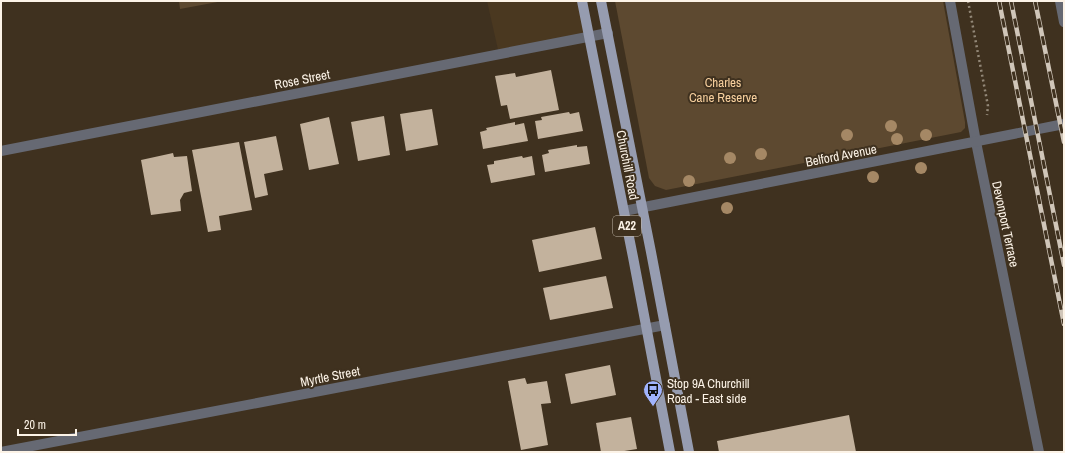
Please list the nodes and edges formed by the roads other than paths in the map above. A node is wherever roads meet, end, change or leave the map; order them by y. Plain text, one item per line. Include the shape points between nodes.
1 (582, 1) edge
2 (601, 1) edge
3 (950, 1) edge
4 (1060, 1) edge
5 (1064, 22) edge
6 (608, 33) junction
7 (590, 37) junction
8 (1064, 124) edge
9 (980, 141) junction
10 (1, 151) edge
11 (642, 207) junction
12 (624, 211) junction
13 (665, 325) junction
14 (647, 329) junction
15 (1, 452) edge
16 (670, 452) edge
17 (689, 452) edge
18 (1039, 452) edge

1 - 7 main road, Churchill Road / A22
2 - 6 main road, Churchill Road / A22
3 - 9 street, Devonport Terrace
4 - 5 street
6 - 7 street, Rose Street
6 - 11 main road, Churchill Road / A22
7 - 10 street, Rose Street
7 - 12 main road, Churchill Road / A22
8 - 9 street, Belford Avenue
9 - 11 street, Belford Avenue
9 - 18 street, Devonport Terrace
11 - 12 street, Belford Avenue
11 - 13 main road, Churchill Road / A22
12 - 14 main road, Churchill Road / A22
13 - 14 street, Myrtle Street
13 - 17 main road, Churchill Road / A22
14 - 15 street, Myrtle Street
14 - 16 main road, Churchill Road / A22

